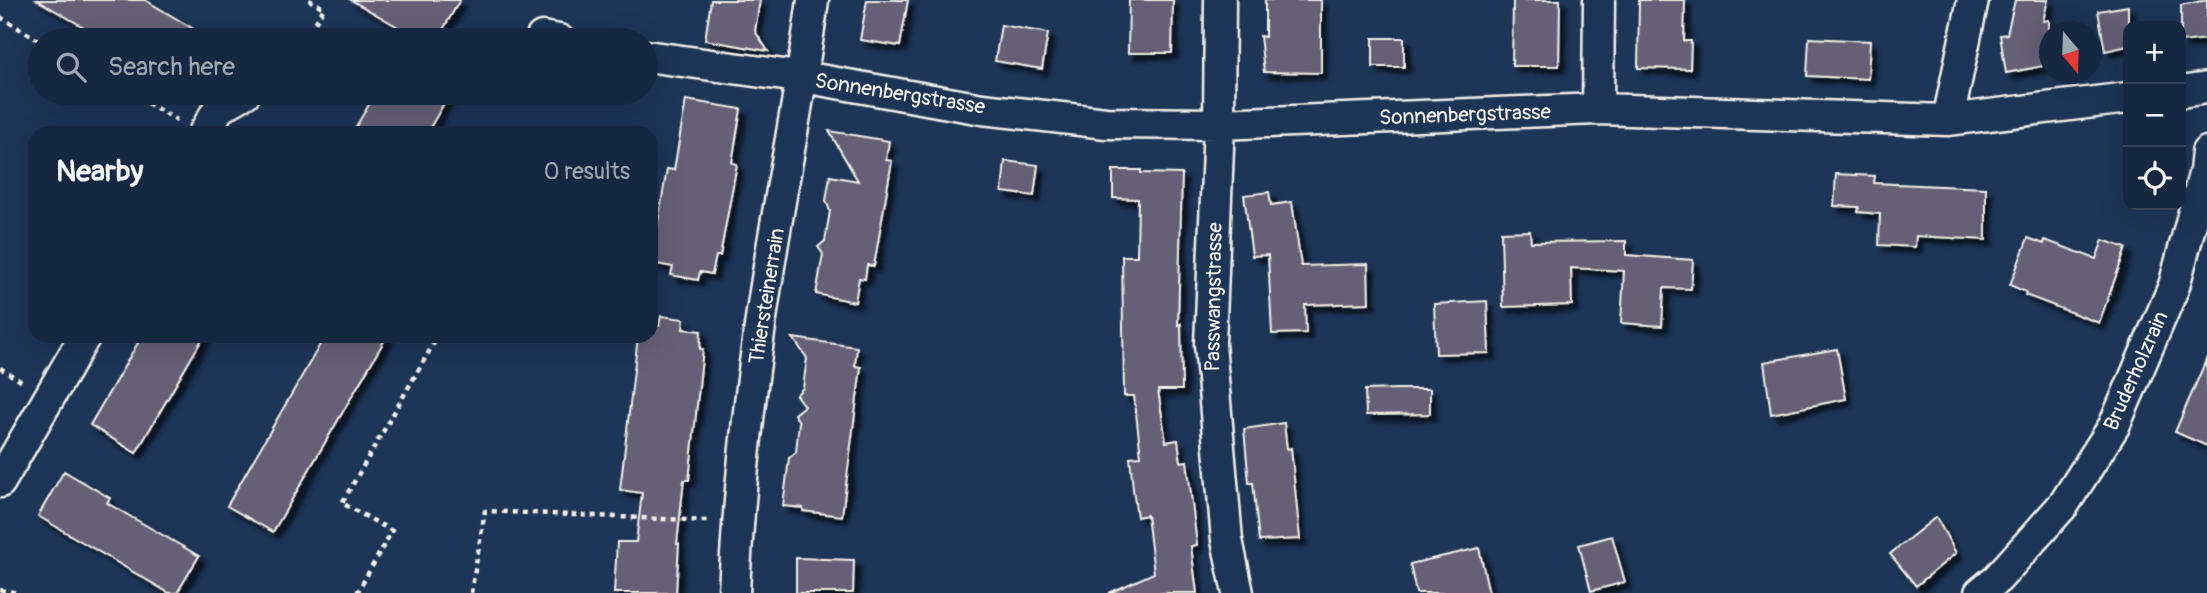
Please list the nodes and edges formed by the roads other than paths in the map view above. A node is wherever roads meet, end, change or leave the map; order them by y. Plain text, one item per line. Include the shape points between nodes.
1 (813, 0) edge
2 (1220, 0) edge
3 (1599, 0) edge
4 (1973, 0) edge
5 (658, 58) edge
6 (803, 78) junction
7 (2207, 88) edge
8 (2186, 91) edge
9 (2123, 99) edge
10 (224, 105) edge
11 (1598, 109) junction
12 (1948, 120) junction
13 (1219, 124) junction
14 (200, 126) edge
15 (2207, 152) edge
16 (81, 343) edge
17 (0, 482) edge
18 (734, 593) edge
19 (1238, 593) edge
20 (1980, 593) edge

1 - 6 street, Thiersteinerrain
2 - 13 street, Passwangstrasse
3 - 11 street
4 - 12 street
5 - 6 street, Sonnenbergstrasse
6 - 13 street, Sonnenbergstrasse via 982,109 1106,123
6 - 18 street, Thiersteinerrain via 761,318 737,522
7 - 8 street
9 - 12 street, Sonnenbergstrasse
10 - 14 street
11 - 12 street, Sonnenbergstrasse
11 - 13 street, Sonnenbergstrasse
13 - 19 street, Passwangstrasse via 1210,344 1227,540
15 - 20 street, Bruderholzrain via 2174,286 2114,426 2064,504
16 - 17 street

